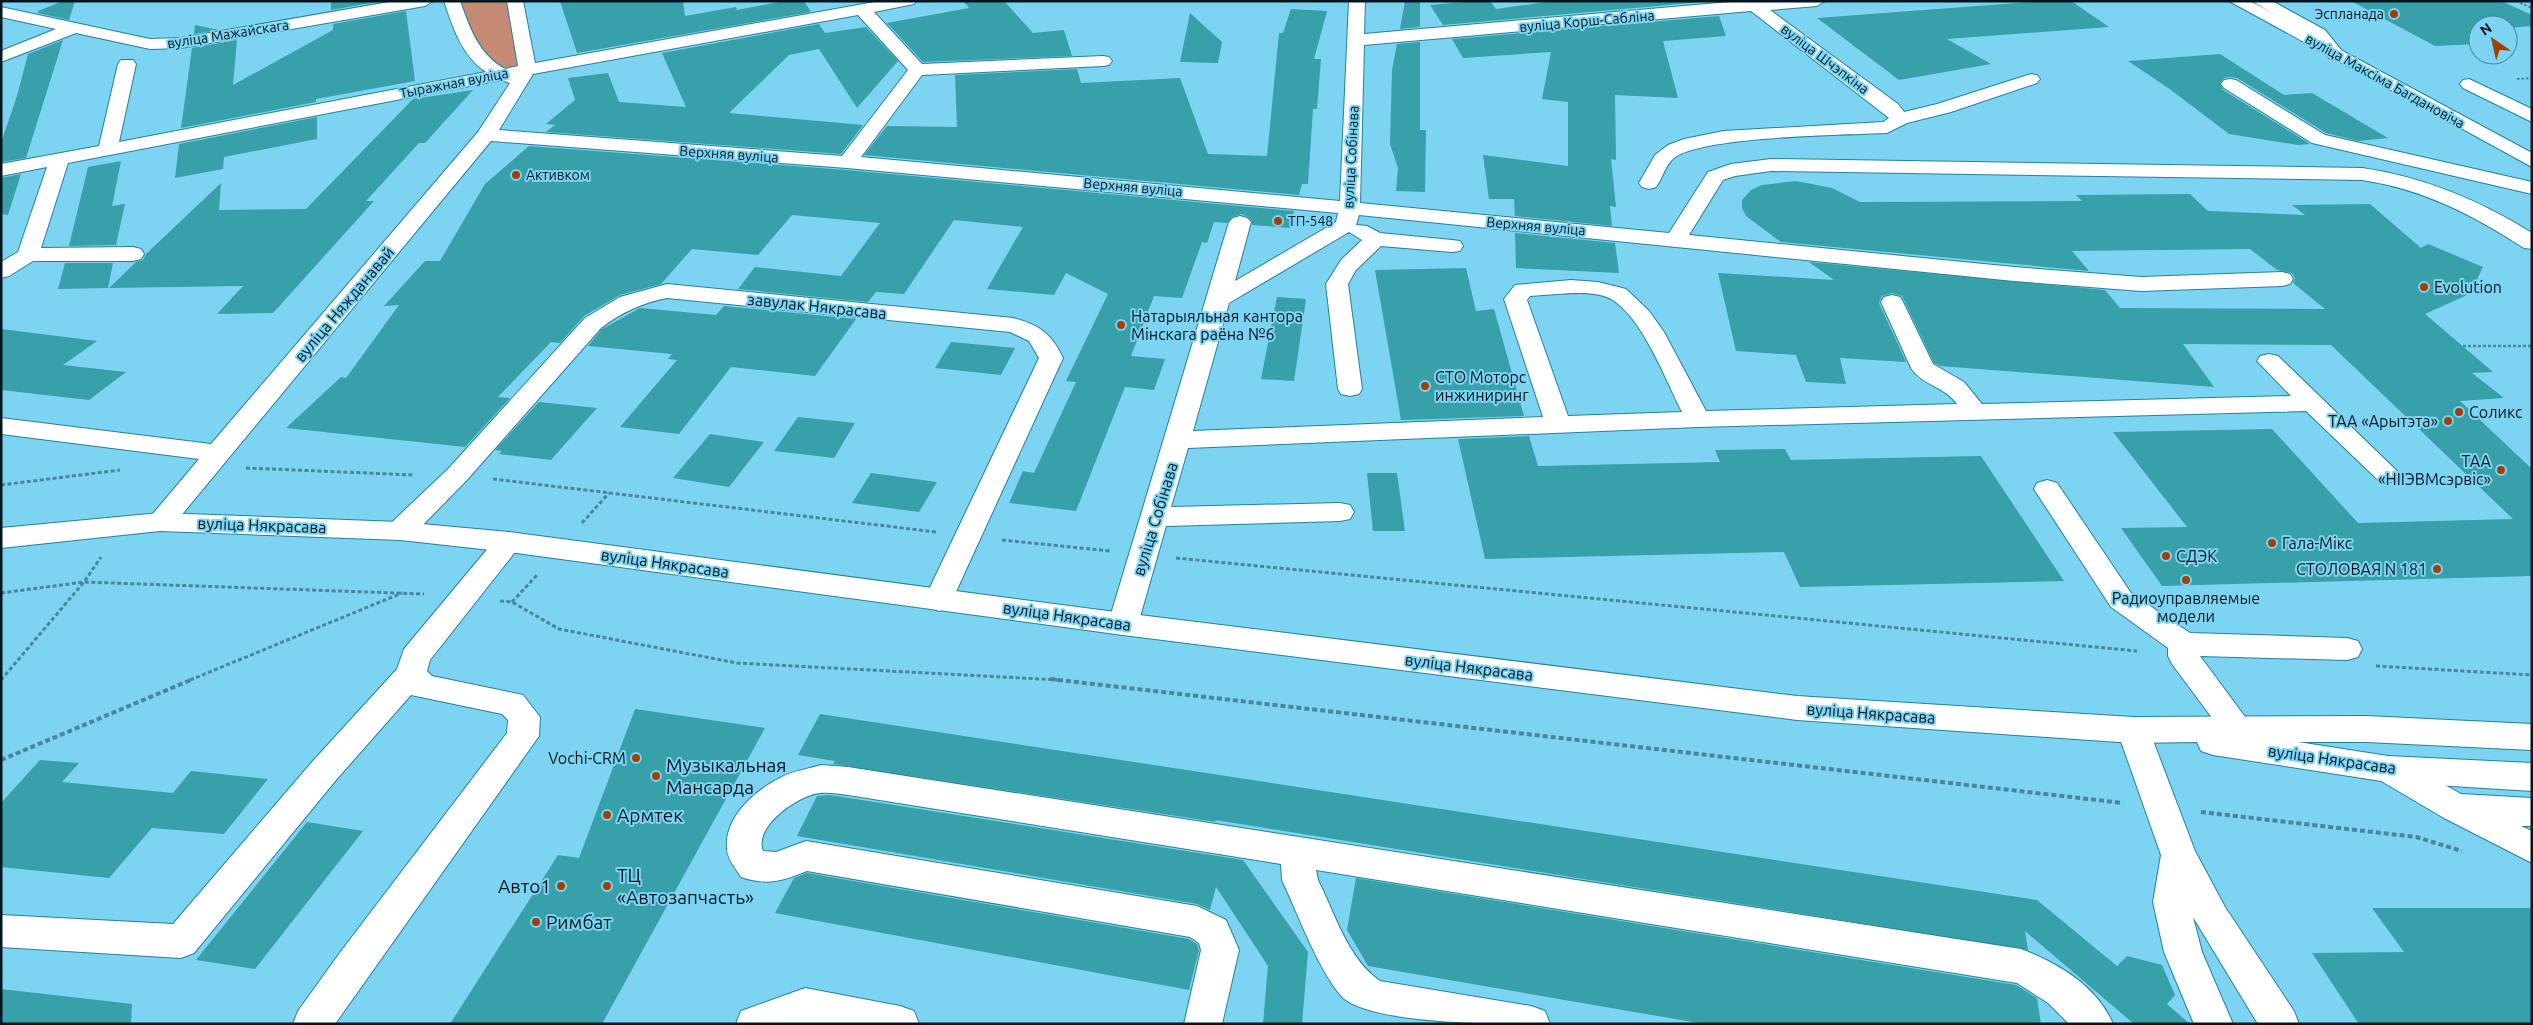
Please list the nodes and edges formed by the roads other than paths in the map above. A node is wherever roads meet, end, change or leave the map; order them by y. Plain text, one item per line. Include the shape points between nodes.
1 (38, 1) edge
2 (425, 1) edge
3 (452, 1) edge
4 (515, 1) edge
5 (908, 1) edge
6 (1357, 1) edge
7 (1817, 1) edge
8 (2237, 1) edge
9 (2260, 1) edge
10 (1752, 4) edge
11 (863, 10) junction
12 (3, 13) edge
13 (76, 27) junction
14 (1357, 40) junction
15 (2337, 56) junction
16 (1, 57) edge
17 (1103, 61) dead end
18 (127, 64) dead end
19 (917, 70) junction
20 (517, 75) junction
21 (2031, 79) dead end
22 (2230, 84) dead end
23 (2469, 84) dead end
24 (2532, 116) edge
25 (1900, 119) junction
26 (486, 135) junction
27 (108, 149) junction
28 (60, 158) junction
29 (2532, 161) edge
30 (847, 162) junction
31 (1, 170) edge
32 (1649, 183) dead end
33 (2532, 188) edge
34 (1348, 217) junction
35 (1240, 222) dead end
36 (1376, 239) junction
37 (1676, 239) junction
38 (2532, 243) edge
39 (1452, 246) dead end
40 (133, 254) dead end
41 (28, 255) junction
42 (1, 271) edge
43 (2282, 279) dead end
44 (1220, 300) junction
45 (1892, 302) dead end
46 (2269, 362) dead end
47 (1350, 389) dead end
48 (2313, 403) junction
49 (1975, 413) junction
50 (1698, 419) junction
51 (1558, 425) junction
52 (1, 426) edge
53 (1178, 440) junction
54 (212, 460) junction
55 (2387, 474) dead end
56 (2047, 489) dead end
57 (1340, 512) dead end
58 (1155, 517) junction
59 (160, 522) junction
60 (400, 530) junction
61 (1, 538) edge
62 (509, 542) junction
63 (939, 600) junction
64 (1124, 624) junction
65 (2184, 650) junction
66 (2358, 658) road end
67 (411, 674) junction
68 (2238, 728) junction
69 (2133, 730) junction
70 (2532, 737) edge
71 (2388, 769) junction
72 (2532, 777) edge
73 (2456, 808) junction
74 (2532, 812) edge
75 (2532, 848) edge
76 (1300, 853) junction
77 (2179, 855) junction
78 (1, 931) edge
79 (312, 1024) edge
80 (755, 1024) edge
81 (900, 1024) edge
82 (1202, 1024) edge
83 (1531, 1024) edge
84 (2094, 1024) edge
85 (2214, 1024) edge
86 (2280, 1024) edge

1 - 12 street
2 - 13 street, вуліца Мажайскага via 163,45
3 - 20 street via 475,55 482,63
4 - 20 street
5 - 11 street, Тыражная вуліца
6 - 14 street, вуліца Собінава
7 - 10 street, вуліца Корш-Сабліна
8 - 15 street, вуліца Максіма Багдановіча
9 - 15 street via 2318,34
10 - 14 street, вуліца Корш-Сабліна
10 - 25 street, вуліца Шчэпкіна via 1891,108
11 - 19 street
11 - 20 street, Тыражная вуліца
12 - 13 street, вуліца Мажайскага
13 - 16 street
14 - 34 street, вуліца Собінава
15 - 29 street, вуліца Максіма Багдановіча
17 - 19 street
18 - 27 street
19 - 30 street
20 - 26 street, вуліца Няжданавай
20 - 27 street, Тыражная вуліца
21 - 25 street
22 - 33 street via 2319,139
23 - 24 street
25 - 32 street via 1887,127 1869,130 1700,141 1663,157
26 - 30 street, Верхняя вуліца
26 - 54 street, вуліца Няжданавай
27 - 28 street, Тыражная вуліца
28 - 31 street, Тыражная вуліца
28 - 41 street
30 - 34 street, Верхняя вуліца
34 - 36 street
34 - 37 street, Верхняя вуліца
34 - 44 street, вуліца Собінава
35 - 44 street, вуліца Собінава
36 - 39 street
36 - 47 street via 1346,267 1337,284
37 - 38 street via 1715,176 1731,170 1771,165 2362,174 2412,183 2443,193
37 - 43 street, Верхняя вуліца via 2141,284
40 - 41 street
41 - 42 street
44 - 53 street, вуліца Собінава
45 - 49 street via 1923,368 1954,386
46 - 48 street
48 - 49 street
48 - 55 street
49 - 50 street
50 - 51 street
50 - 51 street via 1641,315 1624,299 1599,289 1523,290 1515,299
51 - 53 street
52 - 54 street
53 - 58 street, вуліца Собінава
54 - 59 street, вуліца Няжданавай
56 - 65 street via 2121,600
57 - 58 street
58 - 64 street, вуліца Собінава
59 - 60 street, вуліца Някрасава
59 - 61 street, вуліца Някрасава
60 - 62 street, вуліца Някрасава
60 - 63 street, завулак Някрасава via 456,475 593,323 611,308 635,297 667,291 1013,325 1035,332 1046,345 1051,358
62 - 63 street, вуліца Някрасава
62 - 67 street via 415,657
63 - 64 street, вуліца Някрасава
64 - 69 street, вуліца Някрасава via 1797,708
65 - 66 street
65 - 68 street
67 - 78 street via 324,771 181,942
67 - 79 street via 422,686 512,704 524,717 523,736
68 - 69 street, вуліца Някрасава
68 - 70 street, вуліца Някрасава via 2366,729
69 - 71 street, вуліца Някрасава
69 - 77 street
71 - 72 street, вуліца Някрасава
71 - 73 street
73 - 74 street
73 - 75 street
76 - 82 street via 821,778 792,787 765,806 747,827 744,850 753,866 777,867 806,856 1197,922 1214,932 1220,950
76 - 83 street via 1298,865 1307,898 1342,968 1357,987 1372,998
76 - 84 street via 2021,966 2044,976 2070,996
77 - 85 street via 2171,902 2183,952
77 - 86 street via 2212,918
80 - 81 street via 805,1006

